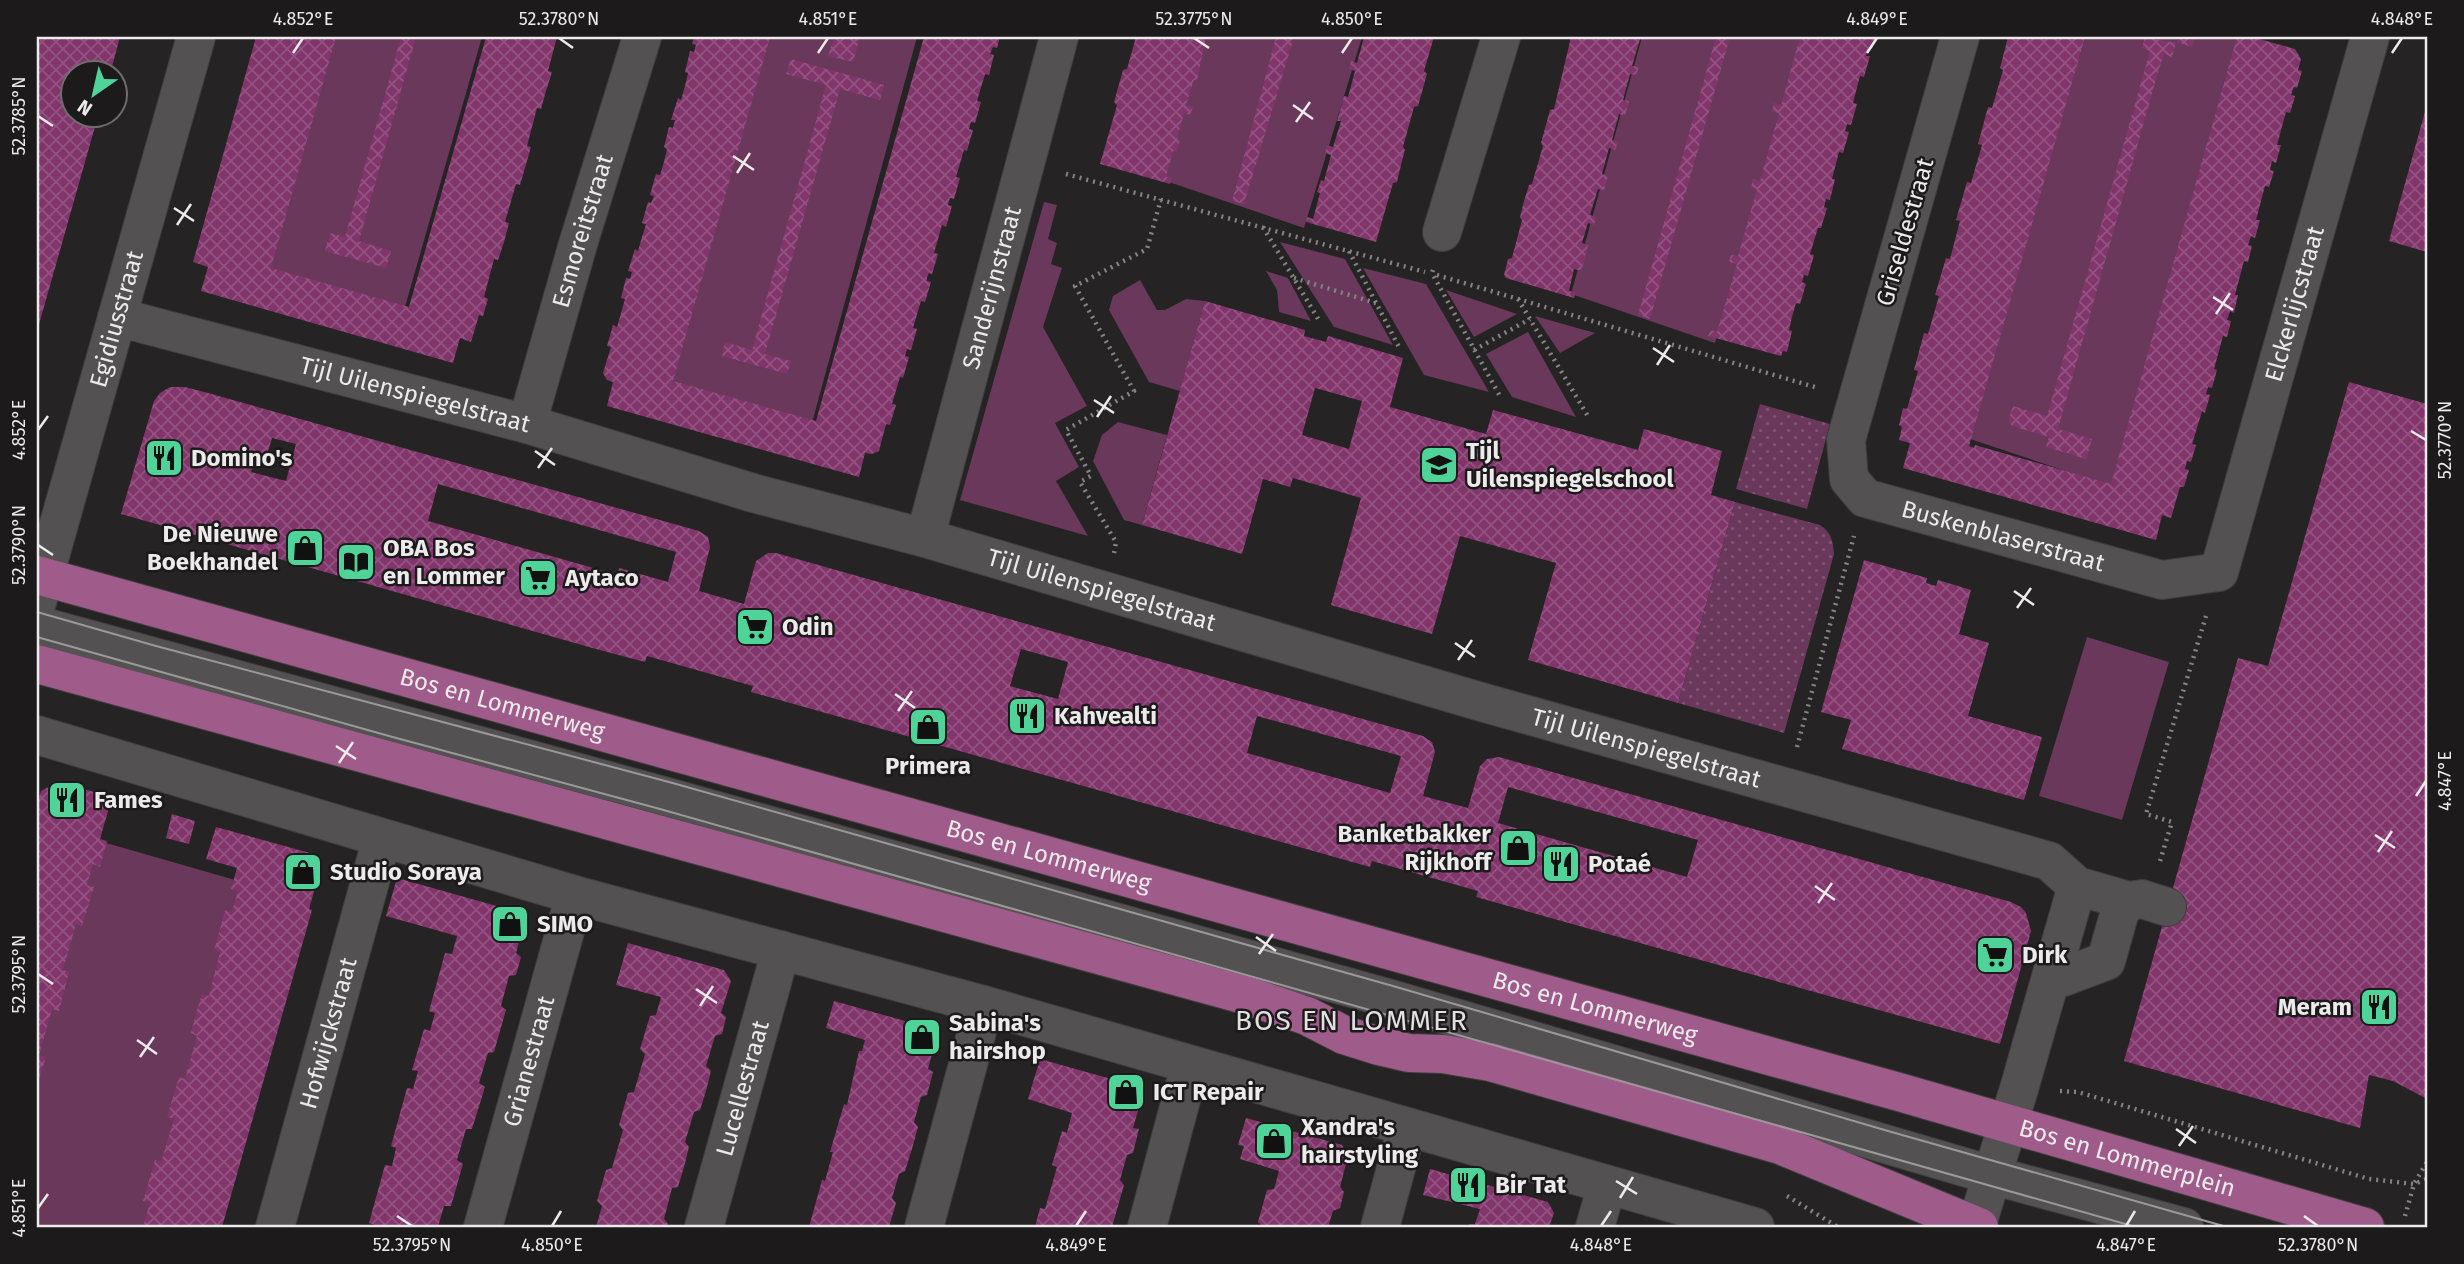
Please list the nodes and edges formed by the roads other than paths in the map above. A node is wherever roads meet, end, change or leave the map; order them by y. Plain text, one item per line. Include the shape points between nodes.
1 (196, 37) edge
2 (642, 37) edge
3 (1059, 37) edge
4 (1501, 37) edge
5 (1960, 37) edge
6 (2370, 37) edge
7 (1442, 232) dead end
8 (117, 317) junction
9 (527, 424) junction
10 (1865, 498) joint
11 (51, 507) edge
12 (925, 538) junction
13 (2219, 572) joint
14 (39, 584) edge
15 (37, 625) edge
16 (37, 664) edge
17 (37, 736) edge
18 (382, 838) junction
19 (2077, 886) junction
20 (575, 895) junction
21 (2129, 901) junction
22 (2168, 907) dead end
23 (781, 950) junction
24 (2050, 982) junction
25 (984, 1005) junction
26 (1190, 1066) junction
27 (2013, 1106) junction
28 (1408, 1128) junction
29 (1992, 1175) junction
30 (1607, 1185) junction
31 (275, 1227) edge
32 (483, 1227) edge
33 (704, 1227) edge
34 (923, 1227) edge
35 (1147, 1227) edge
36 (1380, 1227) edge
37 (1595, 1227) edge
38 (1755, 1227) edge
39 (1977, 1227) edge
40 (2184, 1227) edge
41 (2365, 1227) edge

1 - 8 street, Egidiusstraat
2 - 9 street, Esmoreitstraat
3 - 12 street, Sanderijnstraat
4 - 7 street
5 - 10 street, Griseldestraat via 1846,440 1849,479
6 - 13 street, Elckerlijcstraat
8 - 9 street, Tijl Uilenspiegelstraat
8 - 11 street, Egidiusstraat
9 - 12 street, Tijl Uilenspiegelstraat via 753,493
10 - 13 street, Buskenblaserstraat via 2162,580
11 - 14 street, Egidiusstraat
12 - 19 street, Tijl Uilenspiegelstraat via 1492,705 2049,861
14 - 27 main road, Bos en Lommerweg
15 - 29 street, Bos en Lommerweg via 1377,995
16 - 39 main road via 1248,996 1379,1046 1490,1062 1780,1145
17 - 18 street
18 - 20 street
18 - 31 street, Hofwijckstraat
19 - 21 street
19 - 24 street, Bos en Lommerplein
20 - 23 street
20 - 32 street, Grianestraat
21 - 22 street via 2142,899
21 - 24 street via 2120,911 2106,961
23 - 25 street
23 - 33 street, Lucellestraat
24 - 27 street, Bos en Lommerplein
25 - 26 street
25 - 34 street
26 - 28 street
26 - 35 street
27 - 29 street
27 - 41 main road, Bos en Lommerplein
28 - 30 street
28 - 36 street
29 - 39 street
29 - 40 street, Bos en Lommerplein
30 - 37 street
30 - 38 street

